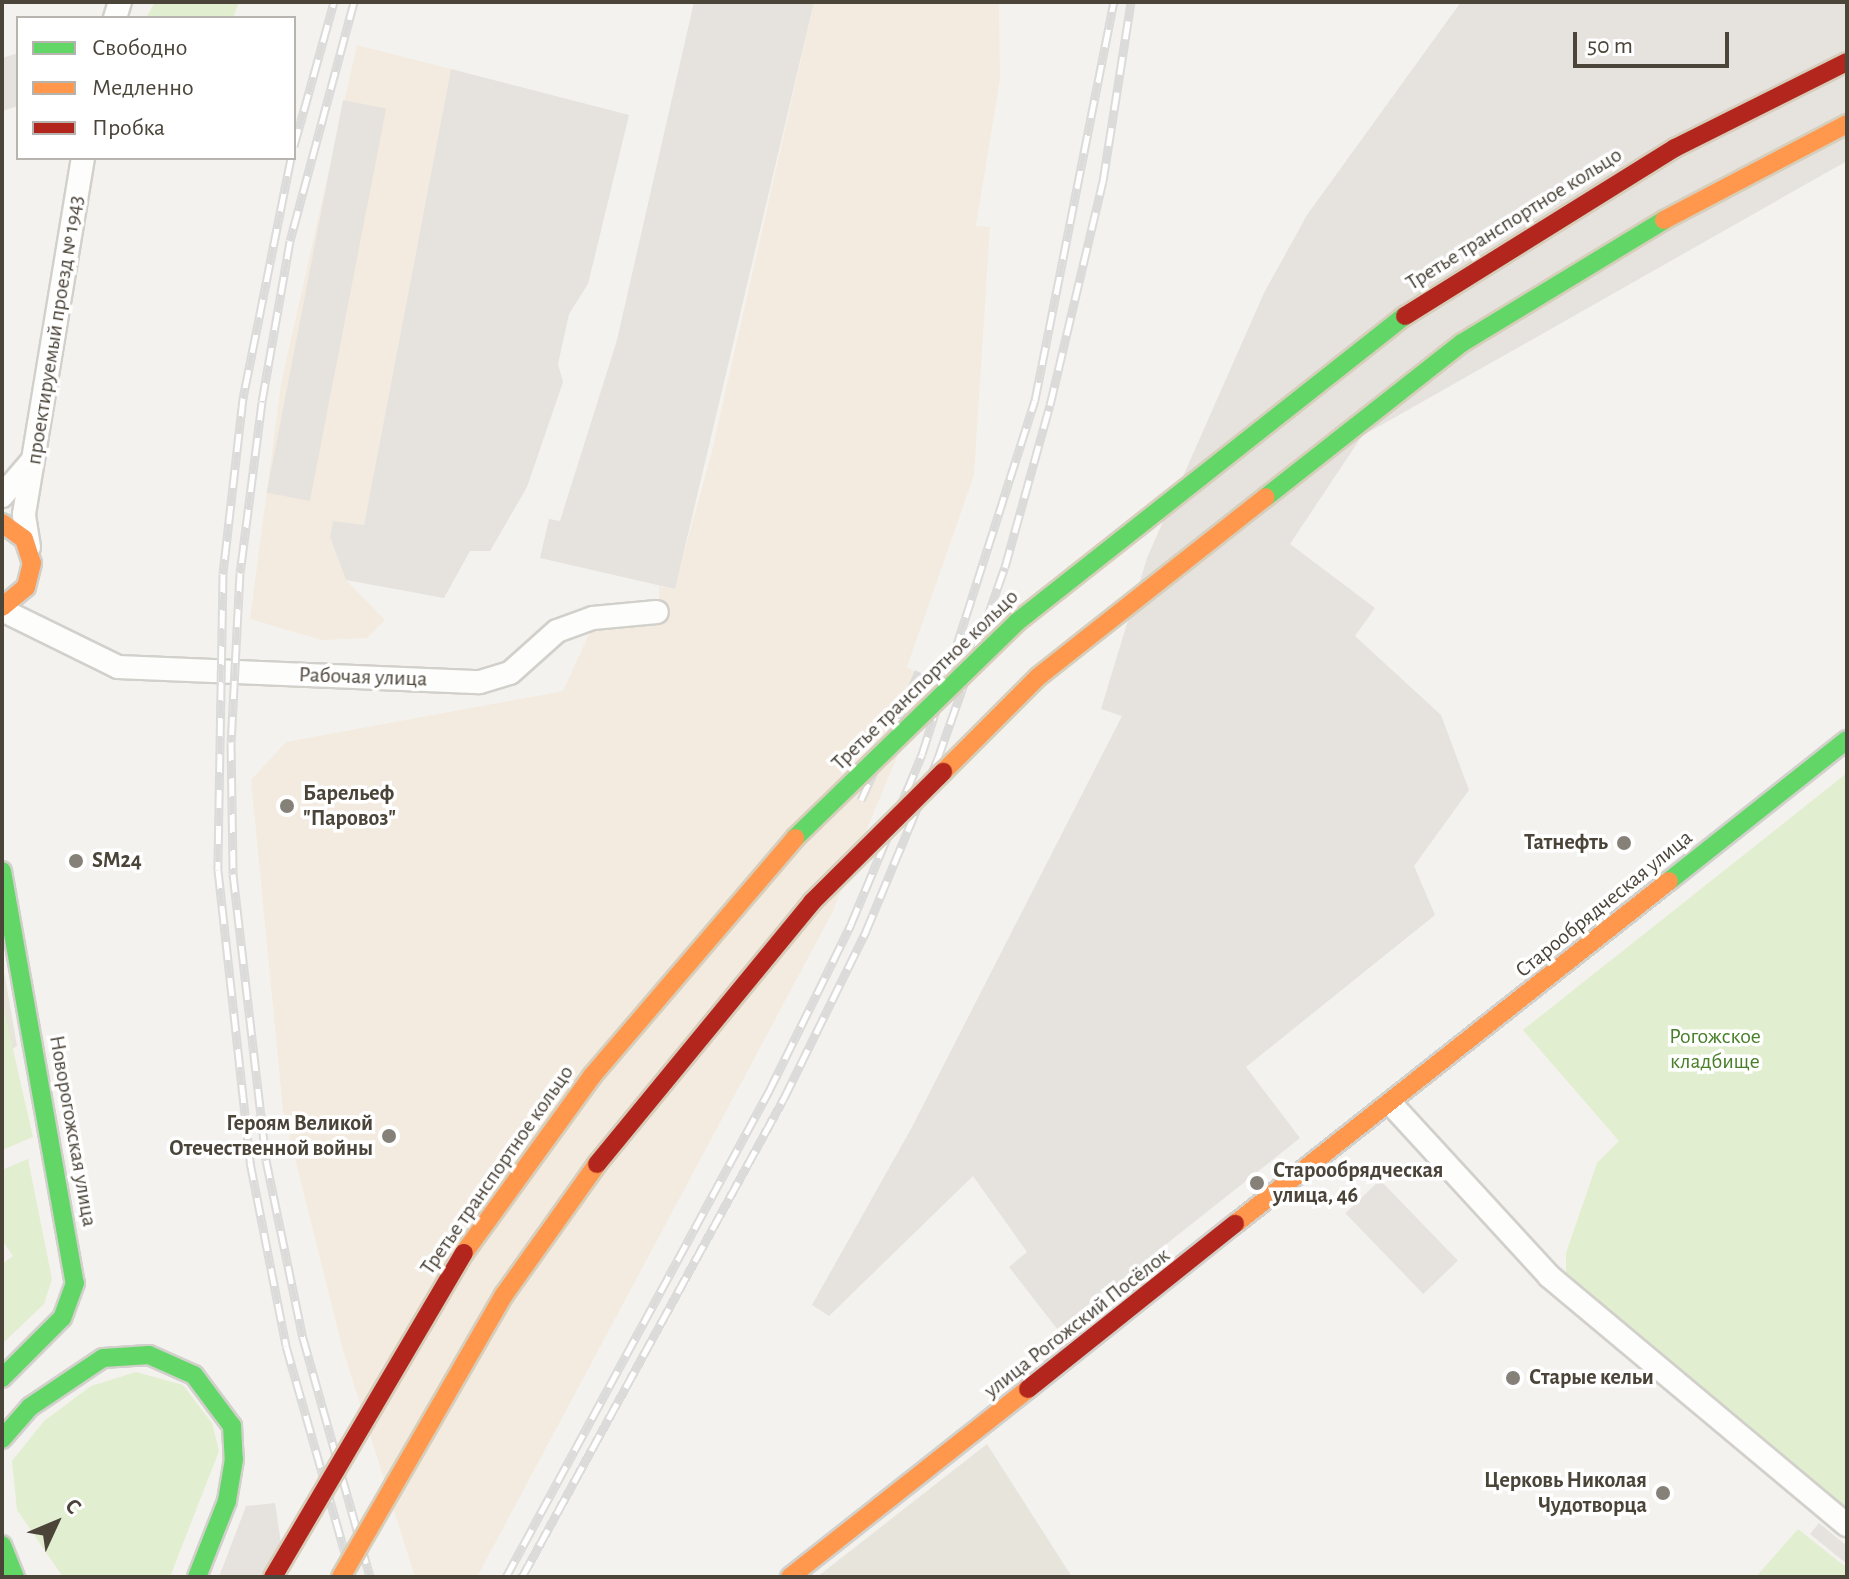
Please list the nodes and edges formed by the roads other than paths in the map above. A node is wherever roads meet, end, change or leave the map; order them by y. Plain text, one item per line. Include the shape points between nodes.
1 (1847, 62) edge
2 (1847, 124) edge
3 (83, 160) edge
4 (35, 454) junction
5 (2, 496) edge
6 (26, 502) junction
7 (2, 521) edge
8 (29, 551) junction
9 (31, 576) junction
10 (2, 608) edge
11 (657, 612) dead end
12 (57, 634) junction
13 (1847, 740) edge
14 (2, 871) edge
15 (1392, 1105) junction
16 (3, 1377) edge
17 (2, 1439) edge
18 (410, 1448) junction
19 (1847, 1525) edge
20 (2, 1545) edge
21 (15, 1577) edge
22 (197, 1577) edge
23 (273, 1577) edge
24 (341, 1577) edge
25 (356, 1577) edge
26 (790, 1577) edge

1 - 23 main road, Третье транспортное кольцо, bridge via 1675,148 1437,291 1017,622 778,855 592,1076 459,1260
2 - 18 main road, bridge via 1700,198 1462,343 1038,677 812,902 629,1119 504,1295
3 - 4 street, проектируемый проезд № 1943
4 - 5 street
4 - 6 street, проектируемый проезд № 1943
6 - 7 street
6 - 8 street, проектируемый проезд № 1943
7 - 8 main road
8 - 9 main road
9 - 10 main road
9 - 12 street via 33,595
10 - 12 street, Рабочая улица
11 - 12 street, Рабочая улица via 593,618 557,631 510,673 480,682 118,667
13 - 15 main road, Старообрядческая улица
14 - 16 main road, Новорогожская улица via 75,1283 62,1318
15 - 19 street via 1522,1251
15 - 26 main road, улица Рогожский Посёлок
17 - 22 main road via 30,1407 103,1358 149,1355 194,1375 232,1426 234,1459 227,1501
18 - 24 main road, bridge
18 - 25 main road, bridge
20 - 21 main road

